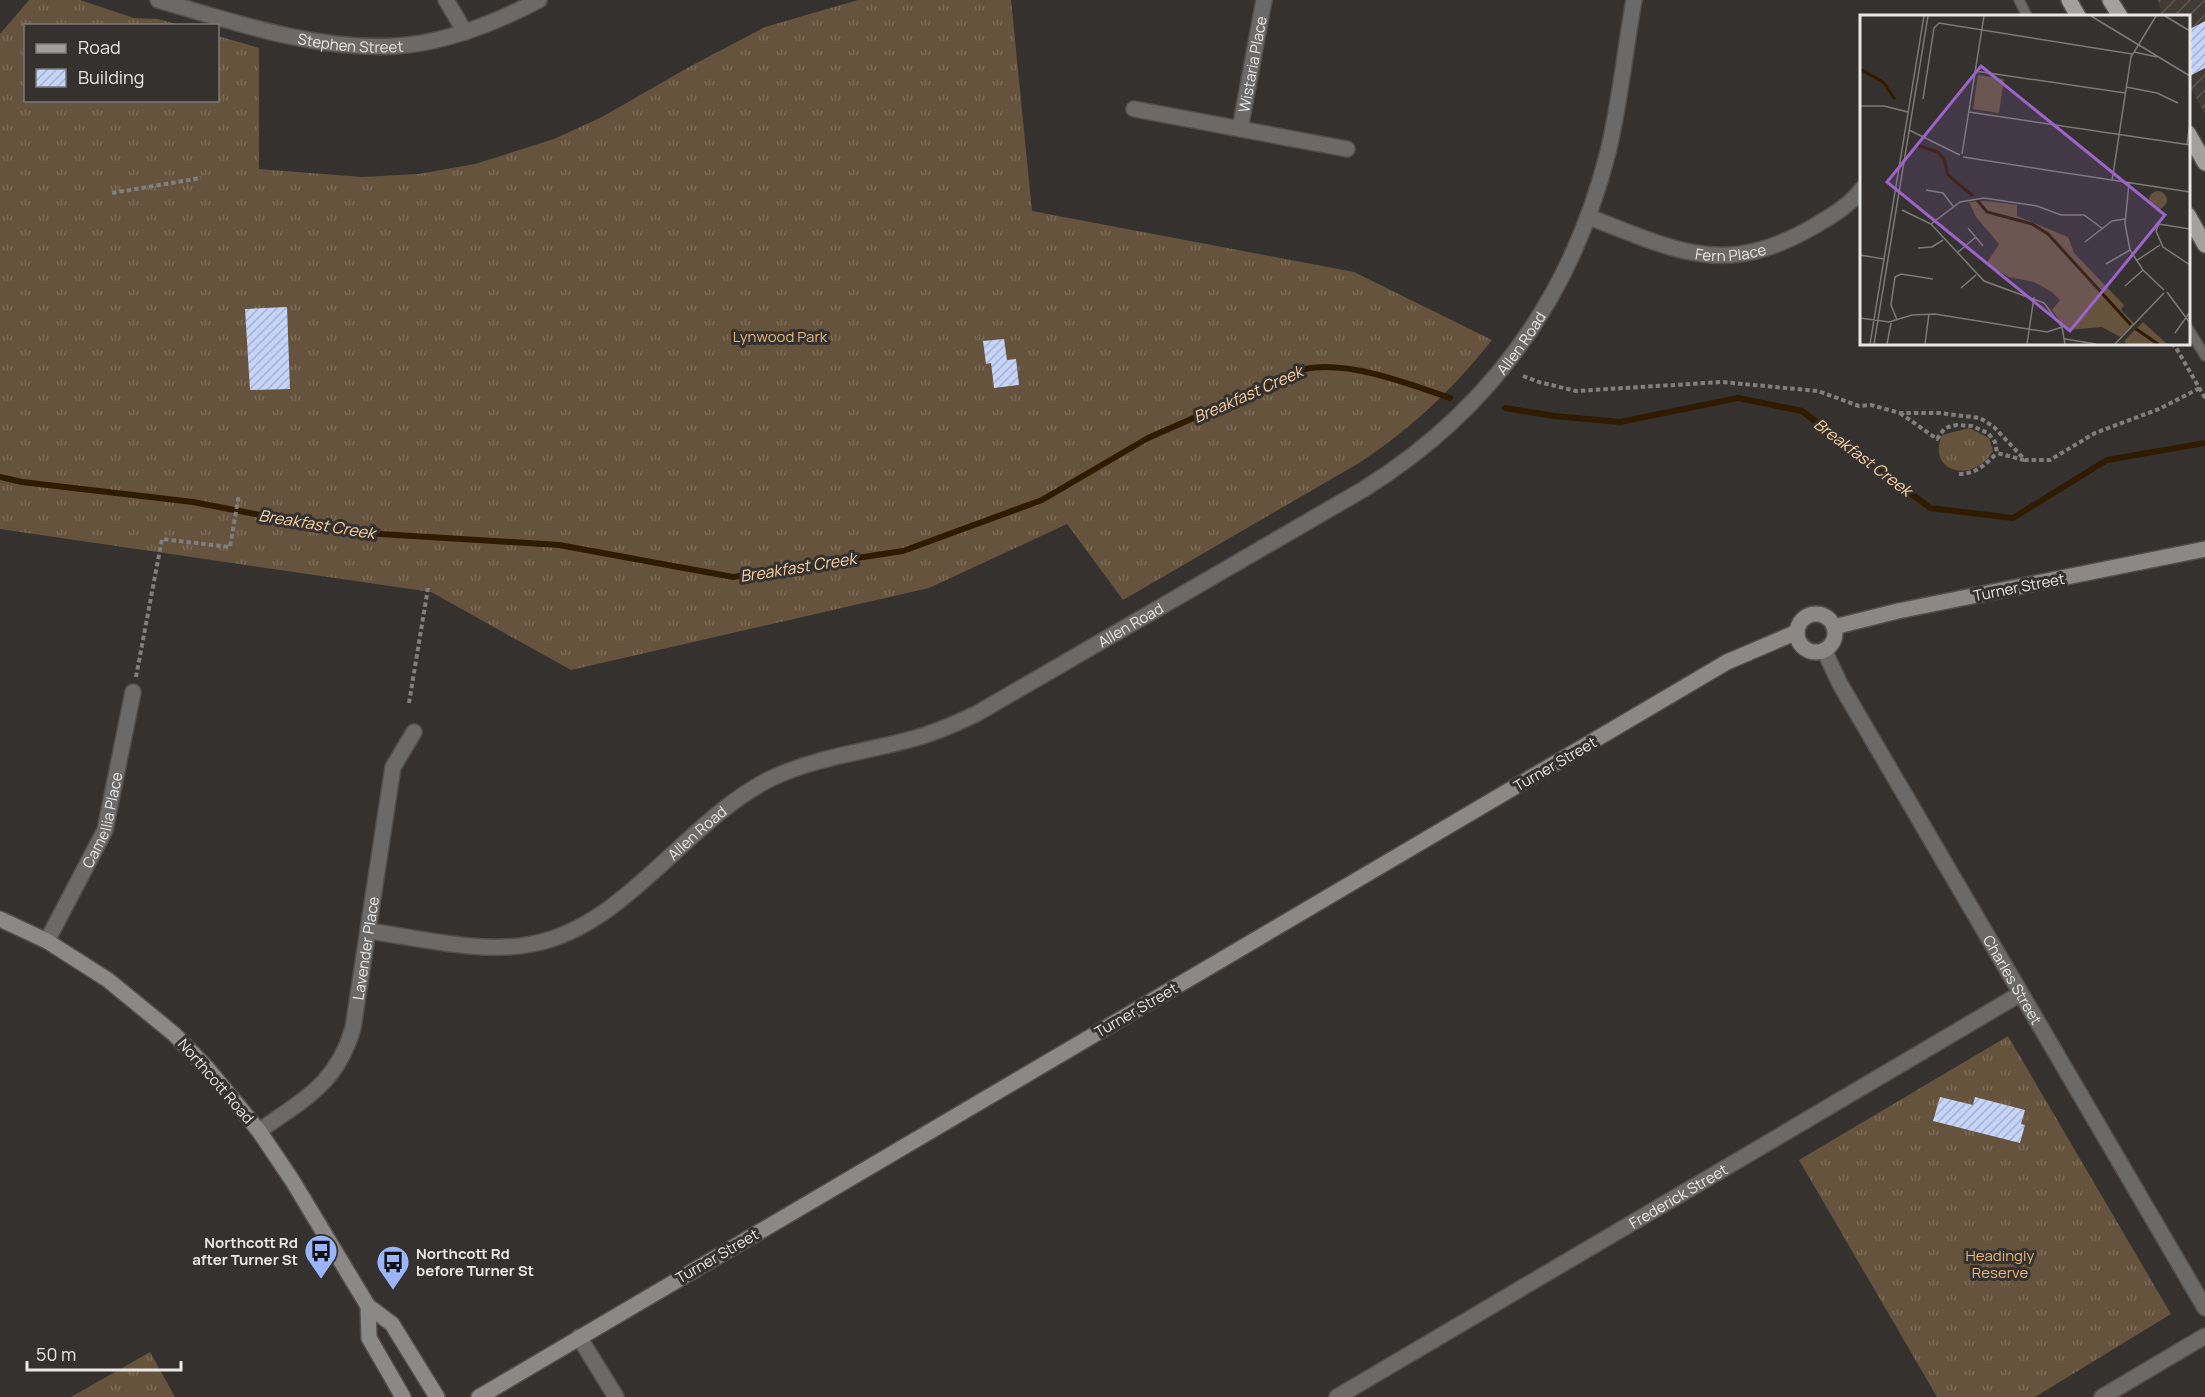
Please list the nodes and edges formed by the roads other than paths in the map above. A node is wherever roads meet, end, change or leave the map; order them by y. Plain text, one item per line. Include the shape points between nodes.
1 (158, 0) edge
2 (446, 0) edge
3 (539, 0) edge
4 (1263, 0) edge
5 (1634, 0) edge
6 (2019, 0) edge
7 (2069, 0) edge
8 (2110, 0) edge
9 (2026, 15) edge
10 (2077, 15) edge
11 (2119, 15) edge
12 (465, 32) junction
13 (1134, 109) dead end
14 (1240, 129) junction
15 (2190, 137) edge
16 (1347, 149) dead end
17 (2205, 163) edge
18 (1860, 191) edge
19 (1589, 217) junction
20 (2190, 219) edge
21 (2205, 245) edge
22 (2190, 331) edge
23 (2205, 356) edge
24 (2205, 549) edge
25 (1834, 627) junction
26 (1797, 632) junction
27 (1824, 650) junction
28 (134, 692) road end
29 (414, 732) dead end
30 (0, 919) edge
31 (369, 931) junction
32 (47, 941) junction
33 (2020, 994) junction
34 (259, 1131) junction
35 (368, 1306) junction
36 (2205, 1308) edge
37 (2205, 1336) edge
38 (579, 1337) junction
39 (403, 1397) edge
40 (437, 1397) edge
41 (479, 1397) edge
42 (616, 1397) edge
43 (1337, 1397) edge
44 (2102, 1397) edge

1 - 12 street, Stephen Street via 262,30 356,46 397,46
2 - 12 street
3 - 12 street, Stephen Street via 496,22
4 - 14 street, Wistaria Place
5 - 19 street, Allen Road via 1608,151
6 - 9 lane
7 - 10 main road
8 - 11 main road
13 - 14 street, Wistaria Place
14 - 16 street, Wistaria Place
15 - 17 main road
18 - 19 street, Fern Place via 1848,205 1794,237 1735,255 1674,249
19 - 31 street, Allen Road via 1545,310 1480,396 1411,458 1354,495 960,721 910,740 799,766 753,788 599,916 567,933 532,944 503,947
20 - 21 main road
22 - 23 lane
24 - 25 street, Turner Street
25 - 26 street via 1828,618 1817,614 1801,621
25 - 27 street via 1834,638
26 - 27 street via 1805,648
26 - 38 street, Turner Street via 1728,662
27 - 33 street, Charles Street
28 - 32 street, Camellia Place via 105,830
29 - 31 street, Lavender Place via 393,767
30 - 32 street, Northcott Road
31 - 34 street, Lavender Place via 353,1028 343,1056 315,1092
32 - 34 street, Northcott Road via 108,980 174,1034
33 - 36 street, Charles Street
33 - 43 street, Frederick Street
34 - 35 street, Northcott Road
35 - 39 street, Northcott Road via 369,1338
35 - 40 street, Northcott Road via 392,1324
37 - 44 street
38 - 41 street, Turner Street
38 - 42 street

